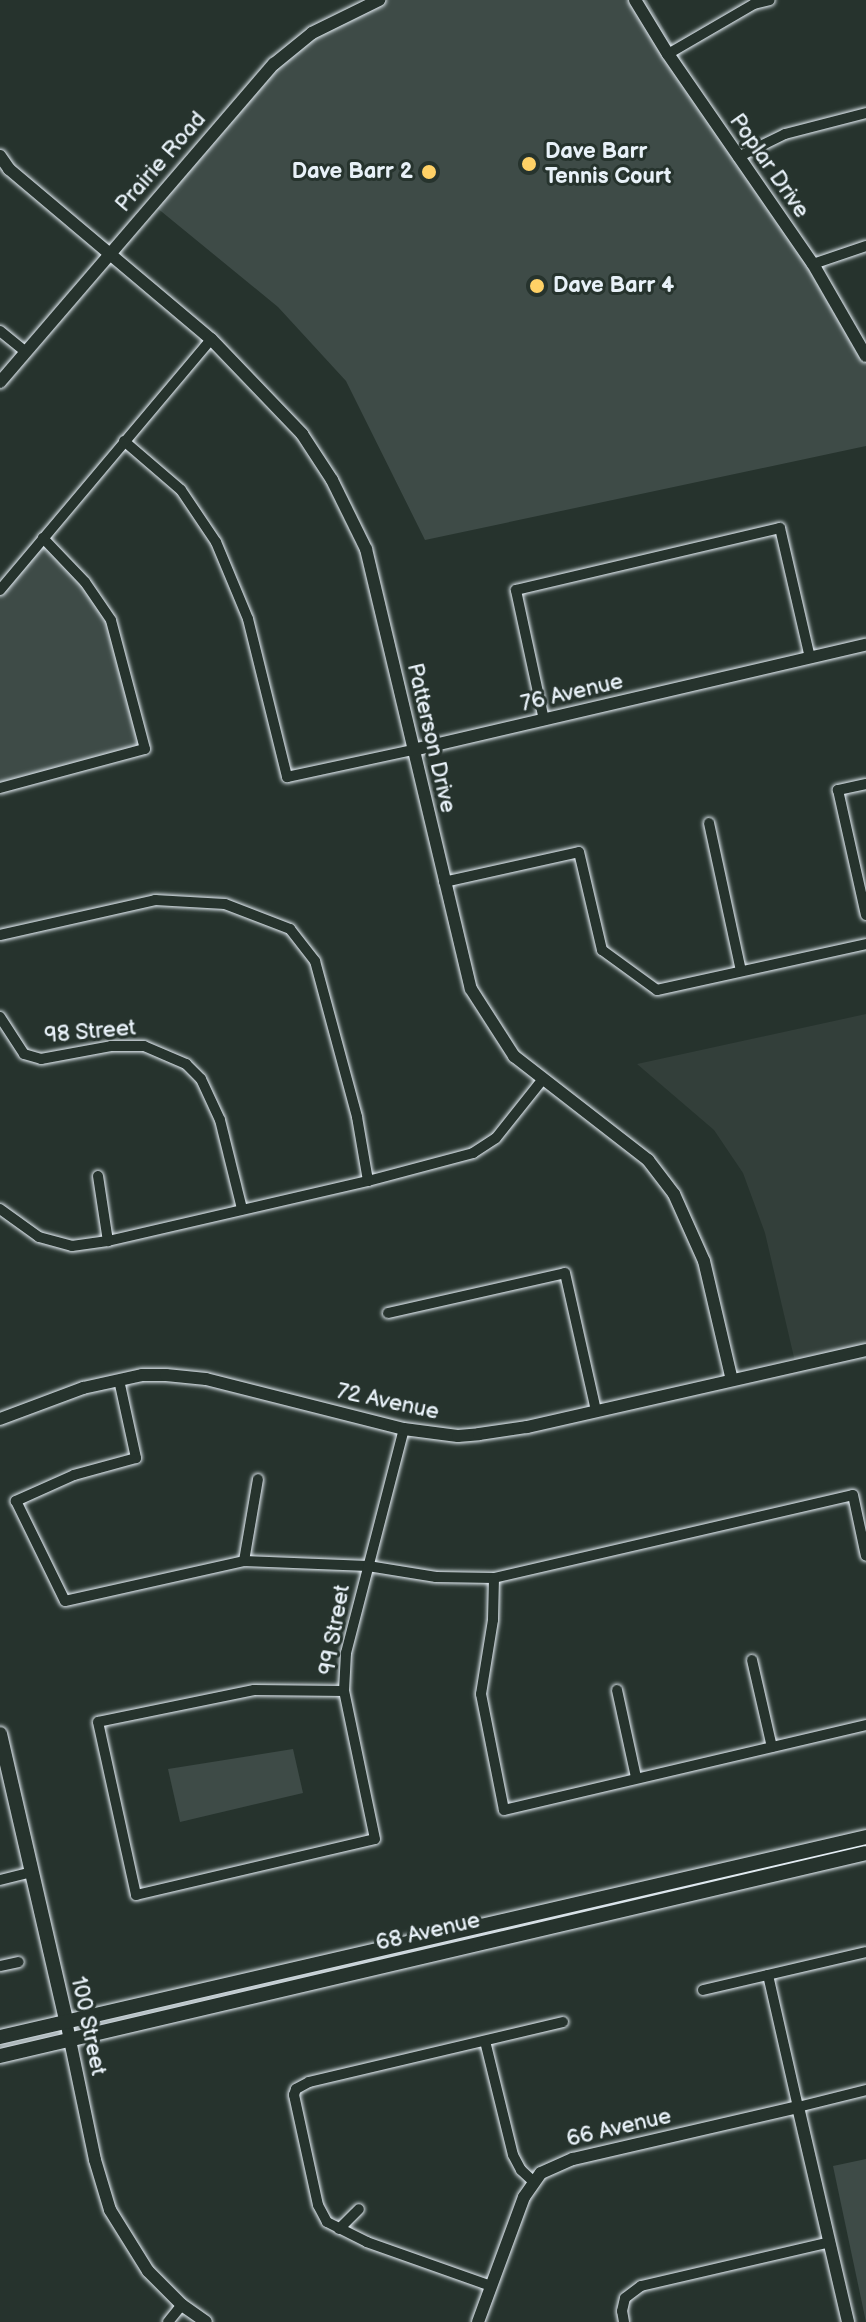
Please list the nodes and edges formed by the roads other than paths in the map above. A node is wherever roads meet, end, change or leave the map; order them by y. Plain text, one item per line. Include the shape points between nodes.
1 (379, 0) edge
2 (635, 0) edge
3 (770, 0) edge
4 (668, 54) junction
5 (866, 113) edge
6 (0, 156) edge
7 (738, 157) junction
8 (866, 246) edge
9 (108, 253) junction
10 (813, 264) junction
11 (0, 331) edge
12 (211, 339) junction
13 (25, 351) junction
14 (866, 356) edge
15 (0, 382) edge
16 (124, 441) junction
17 (43, 538) junction
18 (0, 590) edge
19 (866, 645) edge
20 (810, 658) junction
21 (544, 720) junction
22 (413, 750) junction
23 (866, 784) edge
24 (0, 788) edge
25 (709, 823) dead end
26 (444, 882) junction
27 (866, 915) edge
28 (0, 935) edge
29 (866, 944) edge
30 (741, 971) junction
31 (0, 1017) edge
32 (543, 1079) junction
33 (98, 1176) dead end
34 (368, 1181) junction
35 (0, 1209) edge
36 (242, 1209) junction
37 (108, 1241) junction
38 (388, 1313) dead end
39 (866, 1350) edge
40 (119, 1380) junction
41 (732, 1380) junction
42 (596, 1411) junction
43 (0, 1419) edge
44 (404, 1429) junction
45 (258, 1479) dead end
46 (866, 1556) edge
47 (244, 1561) junction
48 (368, 1566) junction
49 (494, 1578) junction
50 (752, 1660) dead end
51 (617, 1690) dead end
52 (344, 1691) junction
53 (866, 1725) edge
54 (0, 1734) edge
55 (772, 1747) junction
56 (636, 1777) junction
57 (866, 1837) edge
58 (866, 1853) edge
59 (31, 1872) junction
60 (0, 1880) edge
61 (866, 1952) edge
62 (19, 1962) dead end
63 (0, 1966) edge
64 (768, 1975) junction
65 (703, 1990) dead end
66 (66, 2021) junction
67 (563, 2022) dead end
68 (0, 2037) edge
69 (69, 2038) junction
70 (485, 2041) junction
71 (0, 2056) edge
72 (866, 2090) edge
73 (798, 2107) junction
74 (533, 2181) junction
75 (359, 2209) dead end
76 (339, 2229) junction
77 (830, 2242) junction
78 (491, 2286) junction
79 (182, 2305) junction
80 (168, 2322) edge
81 (206, 2322) edge
82 (478, 2322) edge
83 (624, 2322) edge
84 (848, 2322) edge

1 - 9 street, Prairie Road via 312,33 274,64
2 - 4 street, Poplar Drive
3 - 4 street
4 - 7 street, Poplar Drive
5 - 7 street via 785,134
6 - 9 street, Patterson Drive
7 - 10 street, Poplar Drive
8 - 10 street
9 - 12 street, Patterson Drive
9 - 13 street, Prairie Road
10 - 14 street, Poplar Drive
11 - 13 street
12 - 16 street
12 - 22 street, Patterson Drive via 302,434 366,549
13 - 15 street, Prairie Road
16 - 17 street
16 - 22 street, 76 Avenue via 181,490 216,542 248,619 287,777
17 - 18 street
17 - 24 street via 85,582 111,620 145,749
19 - 20 street, 76 Avenue
20 - 21 street, 76 Avenue
20 - 21 street via 780,528 516,590
21 - 22 street, 76 Avenue
22 - 26 street, Patterson Drive
23 - 27 street via 838,790
25 - 30 street
26 - 30 street via 579,852 602,950 609,956 657,990
26 - 32 street, Patterson Drive via 471,989 514,1056
28 - 34 street via 155,900 225,904 290,929 315,961 357,1117
29 - 30 street
31 - 36 street, 98 Street via 24,1054 41,1059 111,1046 144,1046 186,1064 201,1079 220,1120
32 - 34 street via 496,1138 473,1153
32 - 41 street, Patterson Drive via 648,1160 674,1194 704,1261
33 - 37 street
34 - 36 street
35 - 37 street via 39,1237 72,1246
36 - 37 street
38 - 42 street via 565,1273
39 - 41 street, 72 Avenue
40 - 43 street, 72 Avenue
40 - 44 street, 72 Avenue via 188,1376
40 - 47 street via 136,1458 74,1475 16,1501 65,1601
41 - 42 street, 72 Avenue
42 - 44 street, 72 Avenue via 458,1436
44 - 48 street, 99 Street
45 - 47 street
46 - 49 street via 853,1495
47 - 48 street
48 - 49 street via 436,1577
48 - 52 street, 99 Street via 346,1653
49 - 56 street via 481,1694 504,1810
50 - 55 street
51 - 56 street
52 - 52 street, 99 Street via 254,1690 98,1722 136,1895 375,1839
53 - 55 street
54 - 59 main road, 100 Street
55 - 56 street
57 - 66 main road, 68 Avenue
58 - 69 main road, 68 Avenue
59 - 60 street
59 - 66 main road, 100 Street
61 - 64 street
62 - 63 street
64 - 65 street
64 - 73 street
66 - 68 main road, 68 Avenue
66 - 69 street, 100 Street
67 - 70 street
69 - 71 main road, 68 Avenue
69 - 79 street, 100 Street via 110,2210 141,2262
70 - 74 street via 513,2155
70 - 76 street via 296,2089 318,2205 327,2222
72 - 73 street, 66 Avenue
73 - 74 street, 66 Avenue via 573,2159
73 - 77 street
74 - 78 street
75 - 76 street
76 - 78 street
77 - 83 street via 641,2286 629,2292 623,2304
77 - 84 street
78 - 82 street
79 - 80 street
79 - 81 street

